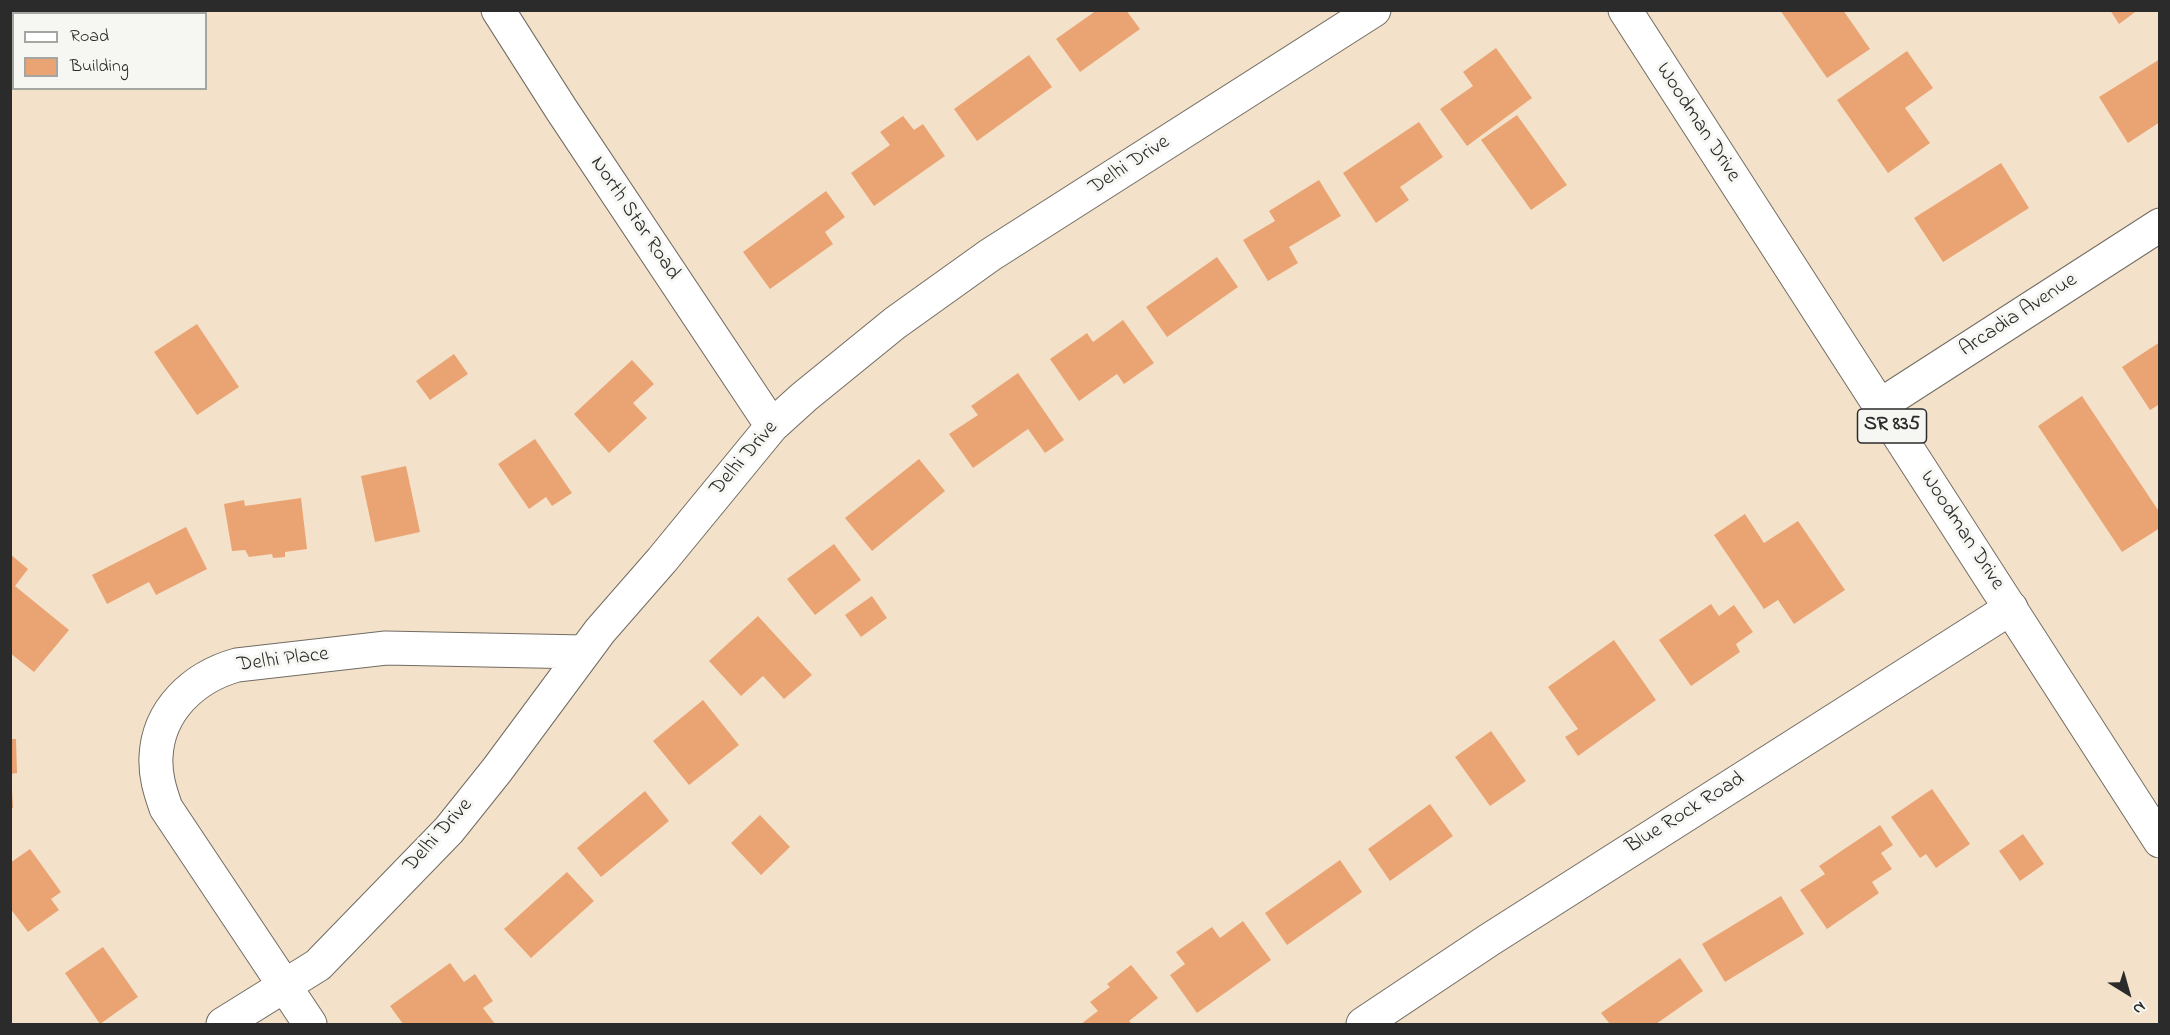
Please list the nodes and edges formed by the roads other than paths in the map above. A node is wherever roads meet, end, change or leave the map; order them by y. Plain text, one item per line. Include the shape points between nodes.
1 (498, 10) edge
2 (1374, 10) edge
3 (1625, 10) edge
4 (2160, 225) edge
5 (1879, 406) junction
6 (772, 426) junction
7 (2011, 608) junction
8 (584, 652) junction
9 (2160, 841) edge
10 (285, 987) junction
11 (223, 1024) edge
12 (310, 1024) edge
13 (1363, 1024) edge

1 - 6 street, North Star Road
2 - 6 street, Delhi Drive via 990,255 895,323
3 - 5 street, Woodman Drive / SR 835
4 - 5 street, Arcadia Avenue
5 - 7 street, Woodman Drive / SR 835
6 - 8 street, Delhi Drive
7 - 9 street, Woodman Drive / SR 835
7 - 13 street, Blue Rock Road
8 - 10 street, Delhi Drive via 449,830 318,965
8 - 10 street, Delhi Place via 386,648 237,665 219,670 189,688 172,708 161,732 156,757 158,783 166,808
10 - 11 street, Delhi Drive
10 - 12 street

